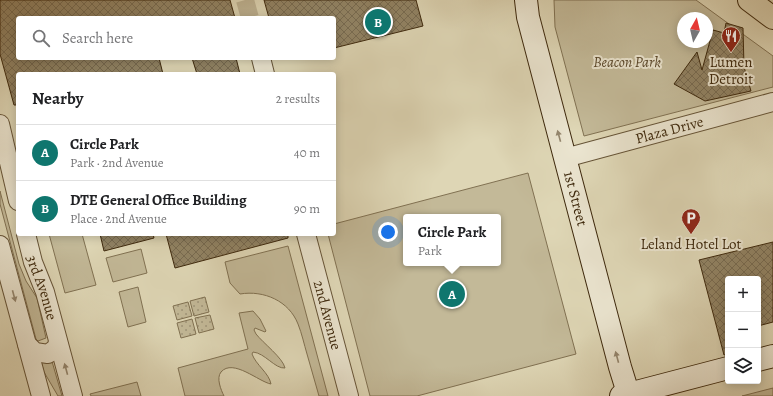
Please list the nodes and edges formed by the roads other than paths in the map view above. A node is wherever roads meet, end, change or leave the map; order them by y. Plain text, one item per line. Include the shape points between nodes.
1 (526, 0) edge
2 (749, 0) edge
3 (773, 18) edge
4 (262, 60) edge
5 (264, 72) edge
6 (773, 102) edge
7 (0, 124) edge
8 (565, 158) junction
9 (16, 192) edge
10 (26, 236) edge
11 (307, 236) edge
12 (0, 245) edge
13 (58, 342) junction
14 (27, 344) junction
15 (773, 356) edge
16 (761, 359) edge
17 (725, 369) edge
18 (626, 395) edge
19 (41, 396) edge
20 (73, 396) edge
21 (349, 396) edge

8 -> 1 street, 1st Street via 528,17
2 - 3 main road
4 - 5 street
6 - 8 street, Plaza Drive
7 - 9 street
18 -> 8 street, 1st Street
10 - 13 street, 3rd Avenue
11 - 21 street, 2nd Avenue
12 -> 14 street, 3rd Avenue
13 - 14 street, 3rd Avenue via 56,348 48,354 36,352
20 -> 13 street, 3rd Avenue
14 - 19 street, 3rd Avenue
15 - 16 street
17 - 18 street

